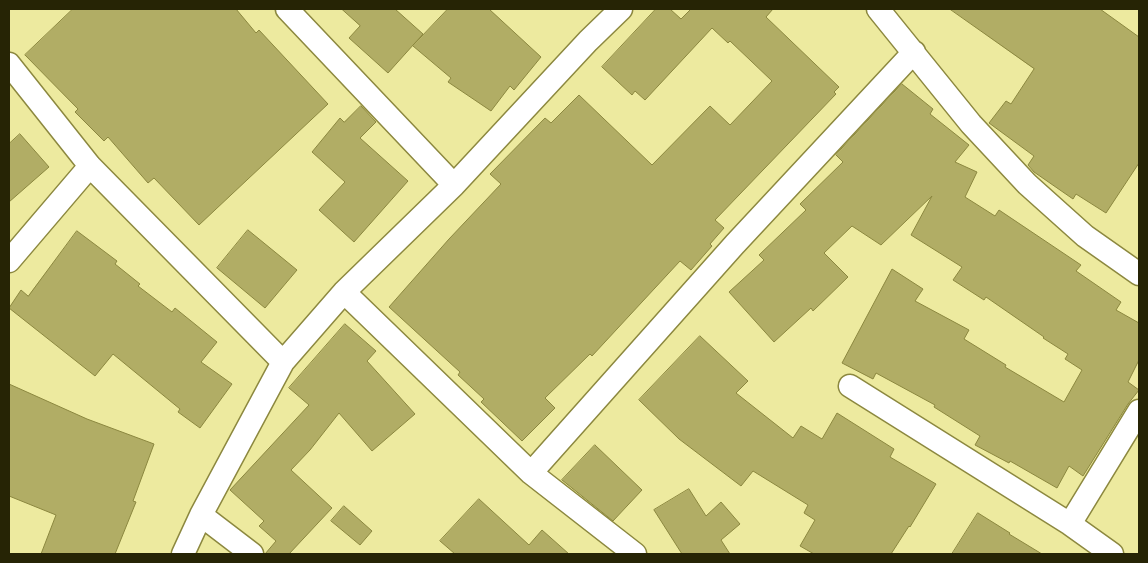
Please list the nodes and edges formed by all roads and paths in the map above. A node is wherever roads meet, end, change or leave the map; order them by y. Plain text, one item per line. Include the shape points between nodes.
1 (287, 9) edge
2 (599, 9) edge
3 (621, 9) edge
4 (878, 9) edge
5 (588, 41) junction
6 (914, 52) junction
7 (9, 64) edge
8 (90, 166) junction
9 (454, 186) junction
10 (9, 260) edge
11 (1139, 274) edge
12 (344, 292) junction
13 (283, 362) junction
14 (850, 386) dead end
15 (1139, 411) edge
16 (532, 473) junction
17 (201, 515) junction
18 (1070, 524) junction
19 (183, 554) edge
20 (252, 554) edge
21 (635, 554) edge
22 (1112, 554) edge

1 - 9 street
2 - 5 street
3 - 5 street
4 - 6 street
5 - 9 street
6 - 11 street via 971,124 1027,184 1085,236
6 - 16 street via 735,244
7 - 8 street
8 - 10 street
8 - 13 street
9 - 12 street
12 - 13 street
12 - 16 street
13 - 17 street
14 - 18 street
15 - 18 street
16 - 21 street
17 - 19 street
17 - 20 street
18 - 22 street

